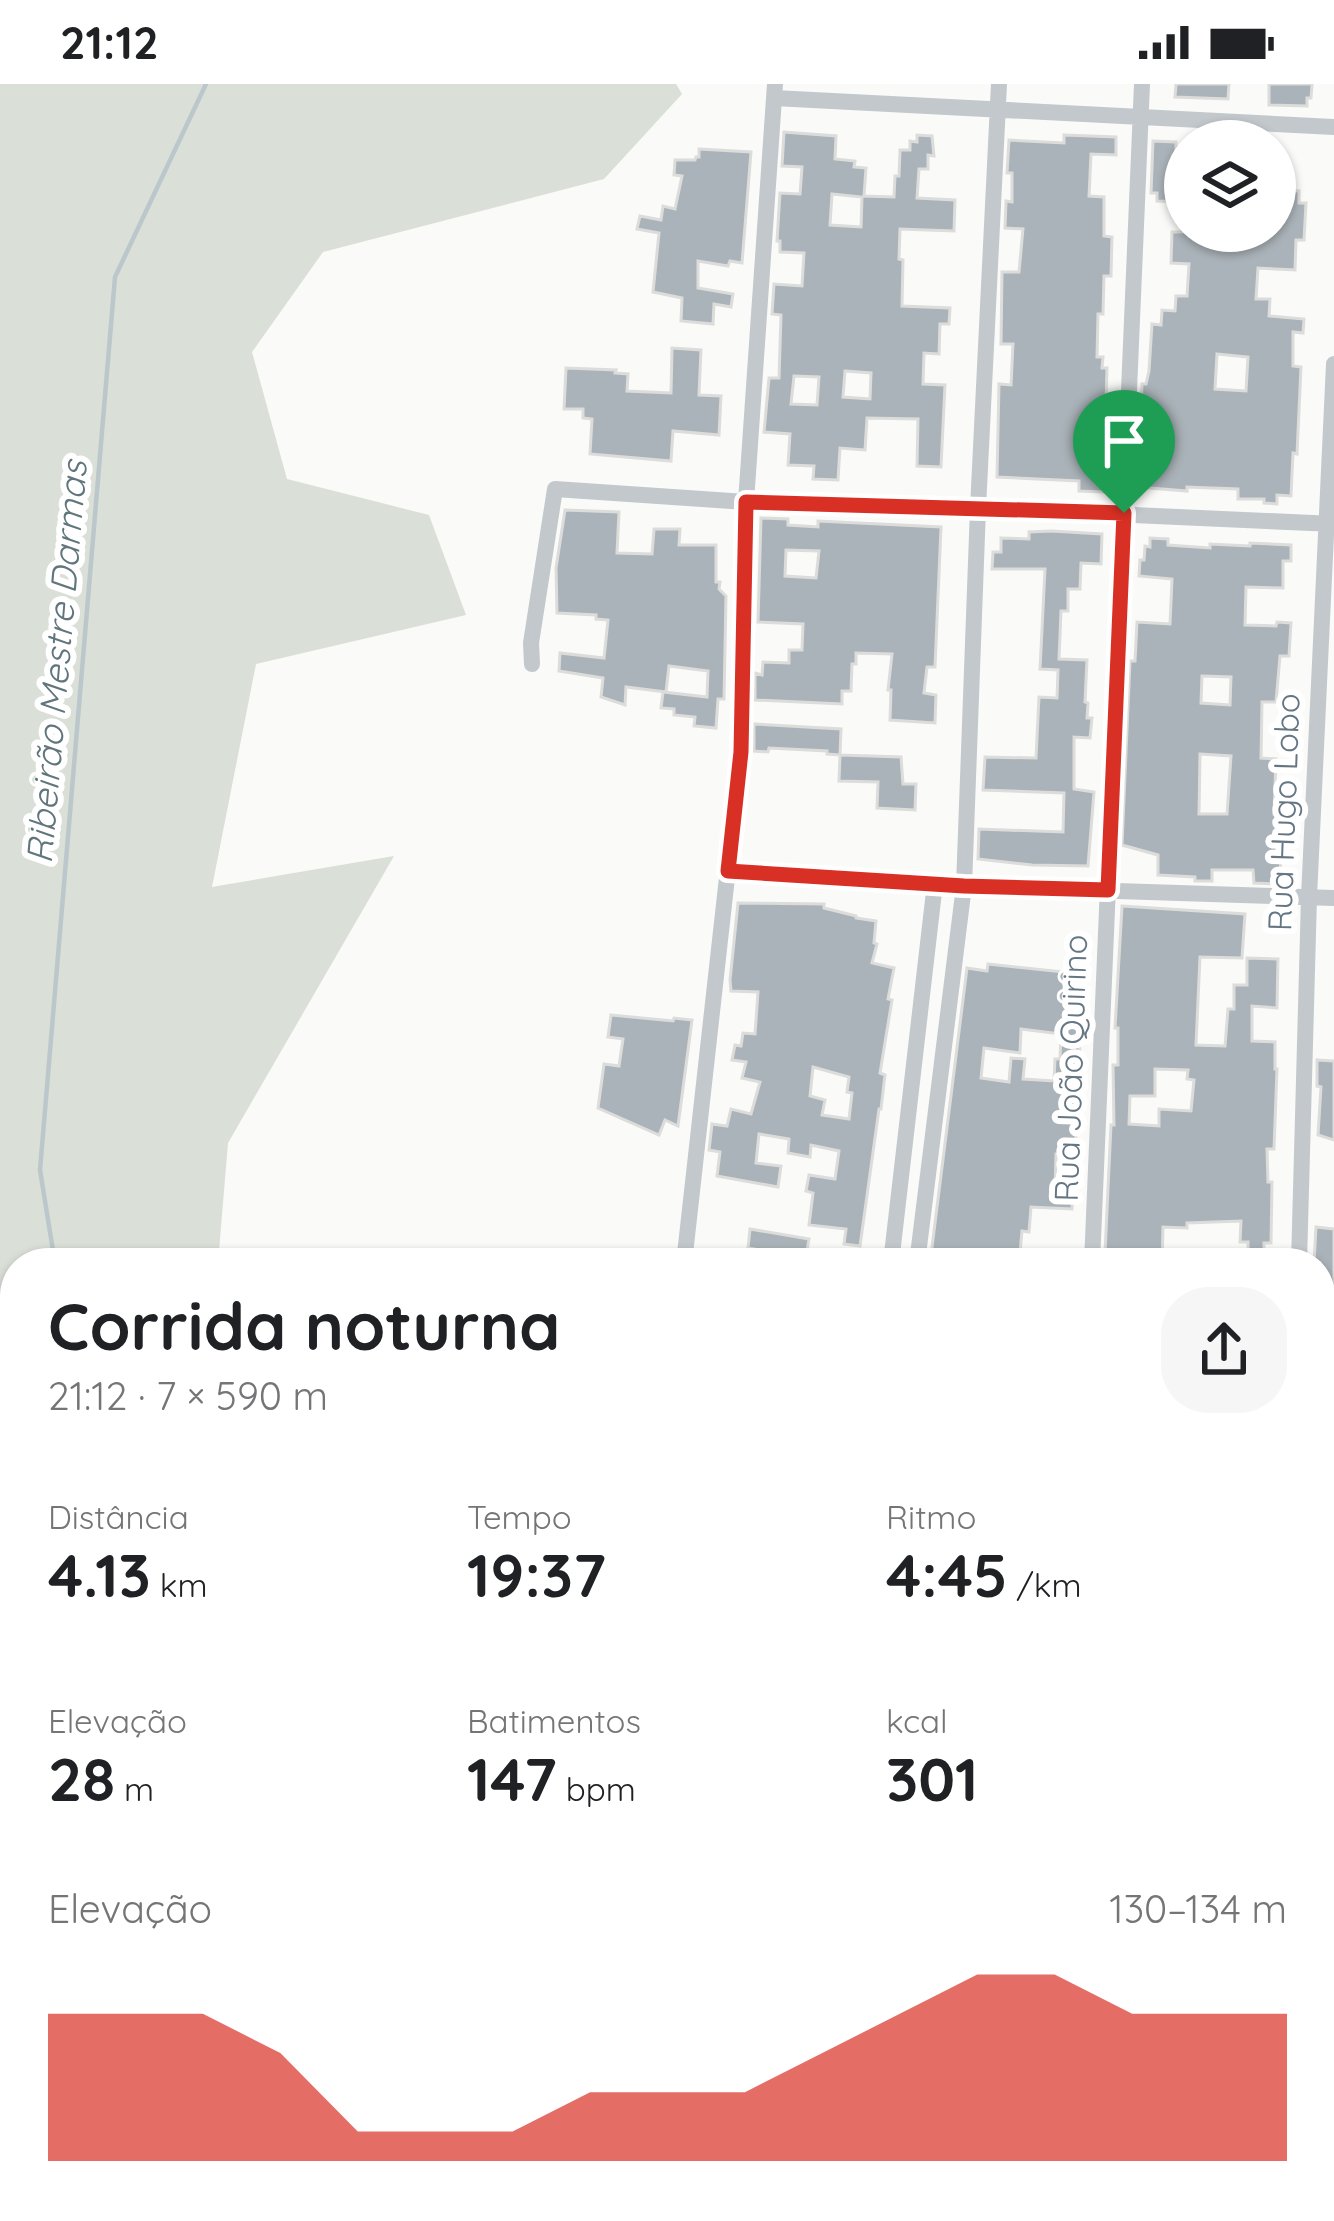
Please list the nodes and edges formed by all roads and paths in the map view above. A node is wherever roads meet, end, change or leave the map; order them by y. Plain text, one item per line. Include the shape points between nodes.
1 (999, 84) edge
2 (1142, 84) edge
3 (774, 91) edge
4 (998, 110) junction
5 (1140, 117) junction
6 (1334, 127) edge
7 (1334, 364) edge
8 (746, 502) junction
9 (978, 508) junction
10 (1124, 513) junction
11 (1329, 524) edge
12 (532, 664) dead end
13 (728, 871) junction
14 (935, 883) junction
15 (964, 886) junction
16 (1108, 890) junction
17 (1309, 897) junction
18 (1334, 898) edge
19 (686, 1248) edge
20 (893, 1248) edge
21 (919, 1248) edge
22 (1093, 1248) edge
23 (1298, 1248) edge

1 - 4 street
2 - 5 street, Rua João Quirino
3 - 4 street
3 - 8 street
4 - 5 street
4 - 9 street
5 - 6 street
5 - 10 street, Rua João Quirino
7 - 11 street, Rua Hugo Lobo
8 - 9 street
8 - 12 street via 555,489
8 - 13 street via 741,752
9 - 10 street
9 - 15 street
10 - 11 street
10 - 16 street, Rua João Quirino
11 - 17 street, Rua Hugo Lobo
13 - 14 street
13 - 19 street
14 - 15 street
14 - 20 street
15 - 16 street
15 - 21 street
16 - 17 street
16 - 22 street, Rua João Quirino
17 - 18 street
17 - 23 street, Rua Hugo Lobo

